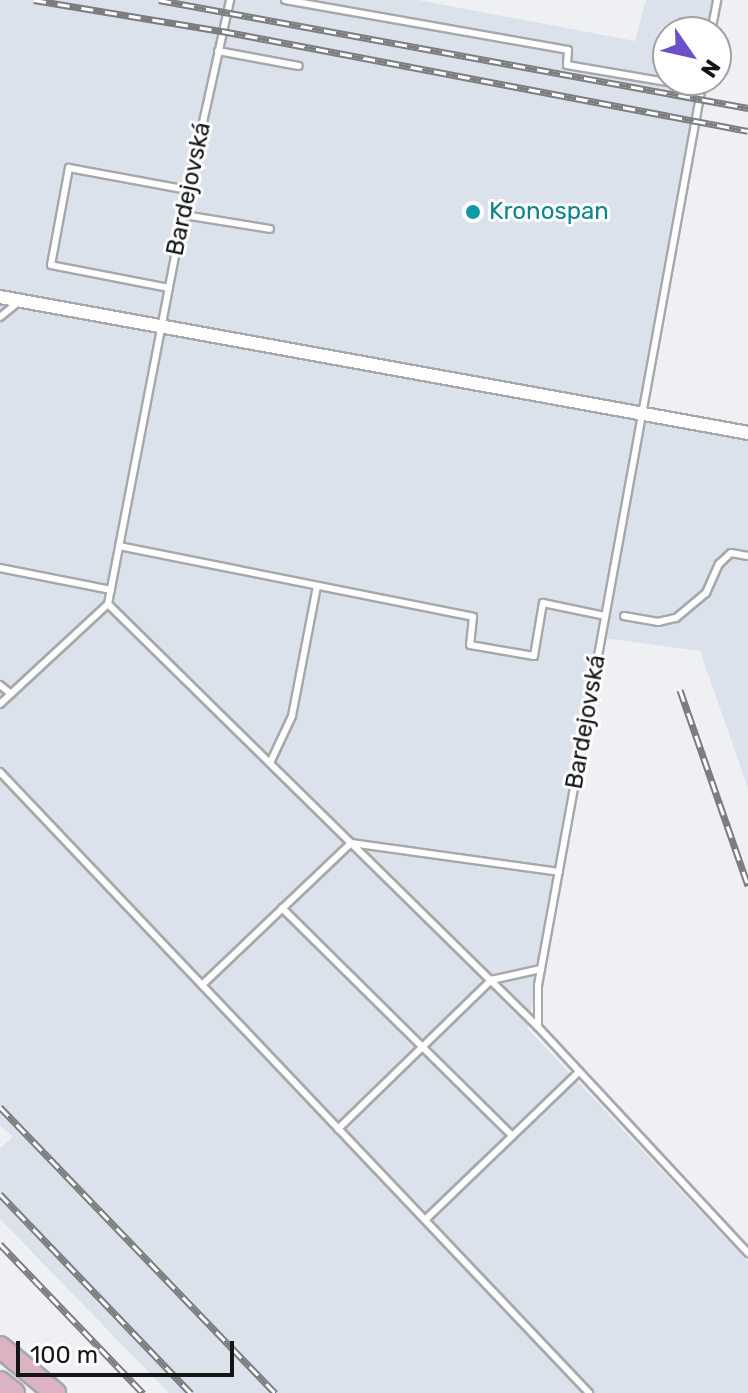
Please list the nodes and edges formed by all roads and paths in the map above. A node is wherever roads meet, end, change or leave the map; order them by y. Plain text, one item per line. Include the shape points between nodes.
1 (230, 0) edge
2 (285, 0) edge
3 (218, 51) junction
4 (299, 66) dead end
5 (652, 77) edge
6 (700, 96) edge
7 (188, 190) junction
8 (184, 215) junction
9 (270, 229) dead end
10 (169, 288) junction
11 (0, 297) edge
12 (20, 301) junction
13 (0, 317) edge
14 (162, 327) junction
15 (641, 417) junction
16 (748, 433) edge
17 (119, 546) junction
18 (748, 556) edge
19 (0, 568) edge
20 (317, 586) junction
21 (111, 590) junction
22 (108, 604) junction
23 (605, 616) junction
24 (624, 616) dead end
25 (0, 685) edge
26 (11, 694) junction
27 (0, 704) edge
28 (270, 763) junction
29 (0, 772) edge
30 (351, 843) junction
31 (559, 872) junction
32 (282, 908) junction
33 (541, 969) junction
34 (491, 980) junction
35 (202, 985) junction
36 (538, 1027) junction
37 (422, 1047) junction
38 (579, 1072) junction
39 (338, 1129) junction
40 (512, 1136) junction
41 (425, 1220) junction
42 (748, 1253) edge
43 (0, 1347) edge
44 (0, 1382) edge
45 (14, 1393) edge
46 (55, 1393) edge
47 (589, 1393) edge

1 - 3 lane, Bardejovská
2 - 5 lane via 568,50 567,65
3 - 4 lane
3 - 7 lane, Bardejovská
6 - 15 lane, Bardejovská
7 - 8 lane, Bardejovská
7 - 10 lane via 69,168 51,265
8 - 9 lane
8 - 10 lane, Bardejovská
10 - 14 lane, Bardejovská
11 - 12 street
12 - 13 lane
12 - 14 street
14 - 15 street
14 - 17 lane, Bardejovská
15 - 16 street
15 - 23 lane, Bardejovská
17 - 20 lane
17 - 21 lane, Bardejovská
18 - 24 lane via 731,553 719,564 706,593 676,618 658,622
19 - 21 lane
20 - 23 lane via 473,617 470,645 534,656 543,603
20 - 28 lane via 292,716
21 - 22 lane, Bardejovská
22 - 26 lane
22 - 28 lane
23 - 31 lane, Bardejovská
25 - 26 lane
26 - 27 lane
28 - 30 lane
29 - 35 lane
30 - 31 lane
30 - 32 lane
30 - 34 lane
31 - 33 lane, Bardejovská
32 - 35 lane
32 - 37 lane
33 - 34 lane
33 - 36 lane, Bardejovská
34 - 36 lane
34 - 37 lane
35 - 39 lane
36 - 38 lane
37 - 39 lane
37 - 40 lane
38 - 40 lane
38 - 42 lane
39 - 41 lane
40 - 41 lane
41 - 47 lane
43 - 46 main road
44 - 45 main road

